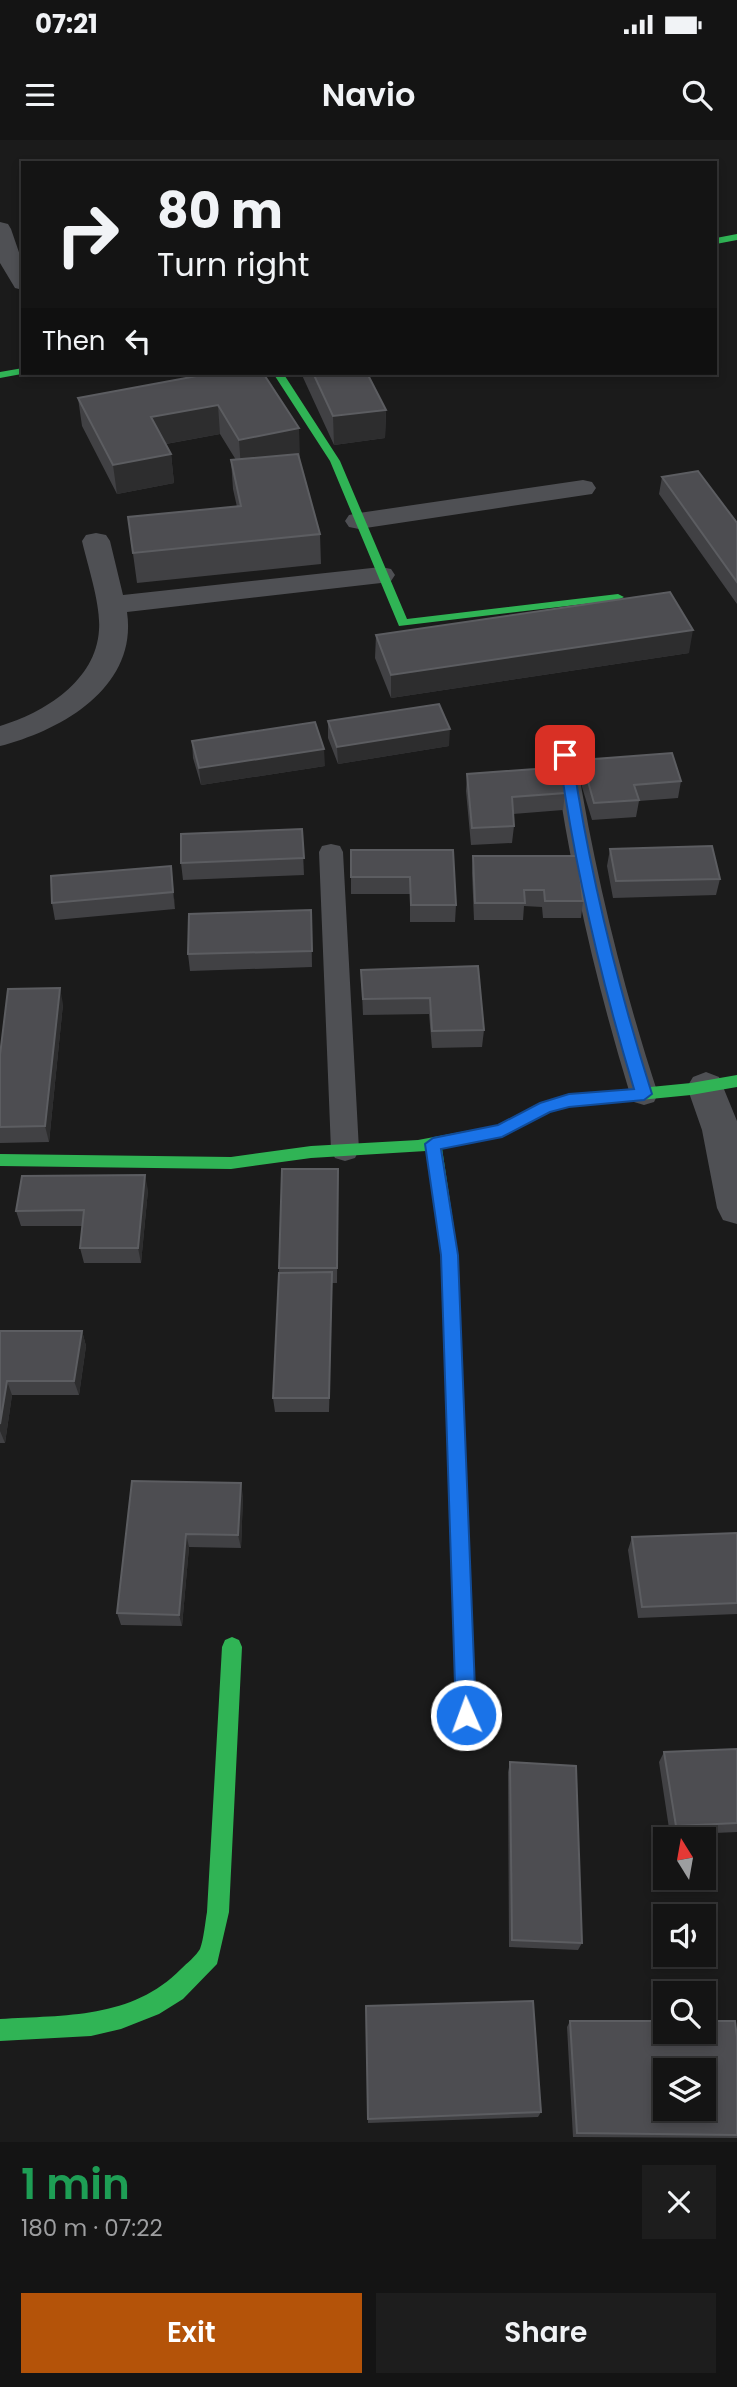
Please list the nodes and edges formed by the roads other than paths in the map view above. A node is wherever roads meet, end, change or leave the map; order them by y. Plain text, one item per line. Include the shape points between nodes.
1 (0, 229) edge
2 (737, 237) edge
3 (717, 242) edge
4 (21, 280) edge
5 (21, 371) edge
6 (0, 375) edge
7 (279, 375) edge
8 (583, 488) dead end
9 (359, 521) junction
10 (96, 541) dead end
11 (381, 575) junction
12 (618, 597) edge
13 (109, 605) junction
14 (0, 736) edge
15 (565, 755) dead end
16 (331, 852) dead end
17 (721, 1084) edge
18 (644, 1094) junction
19 (433, 1144) junction
20 (345, 1150) junction
21 (0, 1160) edge
22 (737, 1208) edge
23 (232, 1647) dead end
24 (466, 1715) dead end
25 (0, 2030) edge

1 - 4 street
2 - 3 street
5 - 6 street
7 - 9 street via 335,461
8 - 9 street
9 - 11 street
10 - 13 street
11 - 12 street via 403,624
11 - 13 street
13 - 14 street via 113,645 103,668 79,696 44,720 24,731
15 - 18 lane via 613,991
16 - 20 lane
17 - 18 street
17 - 22 street via 721,1130
18 - 19 street via 569,1101 545,1107 502,1130
19 - 20 street
19 - 24 street via 450,1255
20 - 21 street via 231,1163
23 - 25 street via 218,1912 209,1956 175,1991 151,2007 121,2018 91,2025

